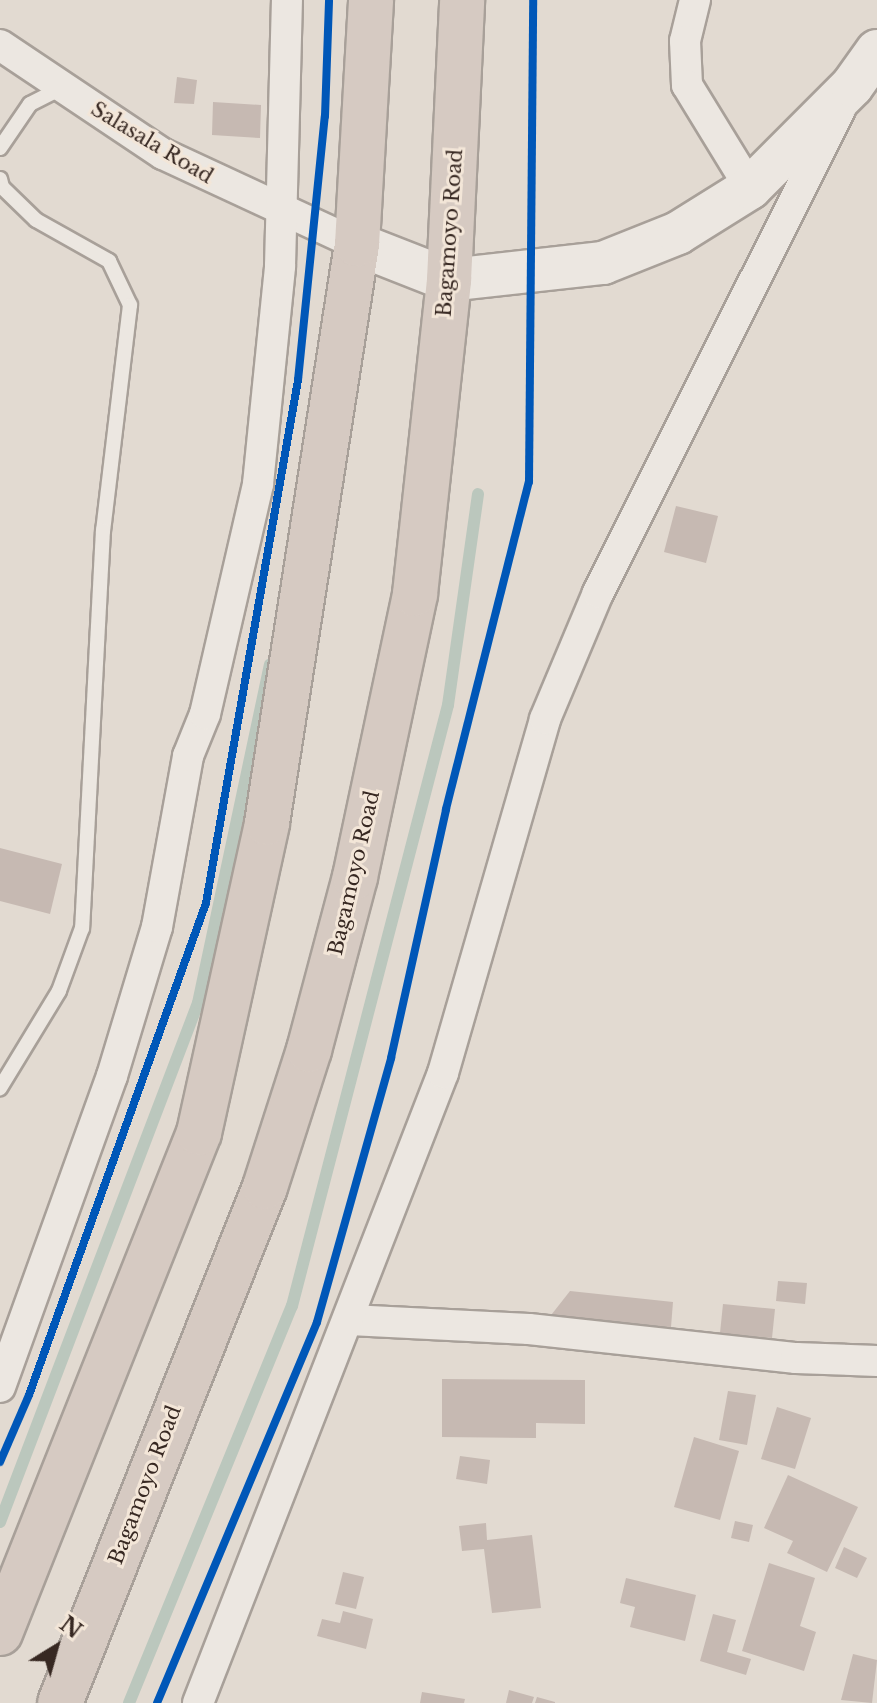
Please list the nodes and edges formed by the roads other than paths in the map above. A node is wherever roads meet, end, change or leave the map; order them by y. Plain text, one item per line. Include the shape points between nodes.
1 (287, 0) edge
2 (371, 0) edge
3 (462, 0) edge
4 (695, 0) edge
5 (0, 45) edge
6 (877, 51) edge
7 (852, 86) junction
8 (63, 87) junction
9 (0, 148) edge
10 (0, 179) edge
11 (750, 188) junction
12 (281, 208) junction
13 (357, 244) junction
14 (449, 280) junction
15 (0, 1088) edge
16 (350, 1320) junction
17 (877, 1361) edge
18 (0, 1387) edge
19 (0, 1633) edge
20 (60, 1703) edge
21 (198, 1703) edge

1 - 12 street
2 - 13 highway
3 - 14 highway, Bagamoyo Road
4 - 11 street via 685,41 687,85
5 - 8 street, Salasala Road
6 - 7 street
7 - 11 street
7 - 16 street via 598,593 545,719 443,1073
8 - 9 lane via 30,104
8 - 12 street, Salasala Road via 163,154 227,188
10 - 15 lane via 36,220 109,261 130,305 103,530 82,928 59,991
11 - 14 street via 678,233 603,263
12 - 13 street, Salasala Road
12 - 18 street via 258,484 205,714 188,756 157,927 112,1076
13 - 14 street
13 - 19 highway via 267,823 199,1133
14 - 20 highway, Bagamoyo Road via 415,594 355,877 309,1050 265,1187
16 - 17 street via 529,1329 796,1358
16 - 21 street

